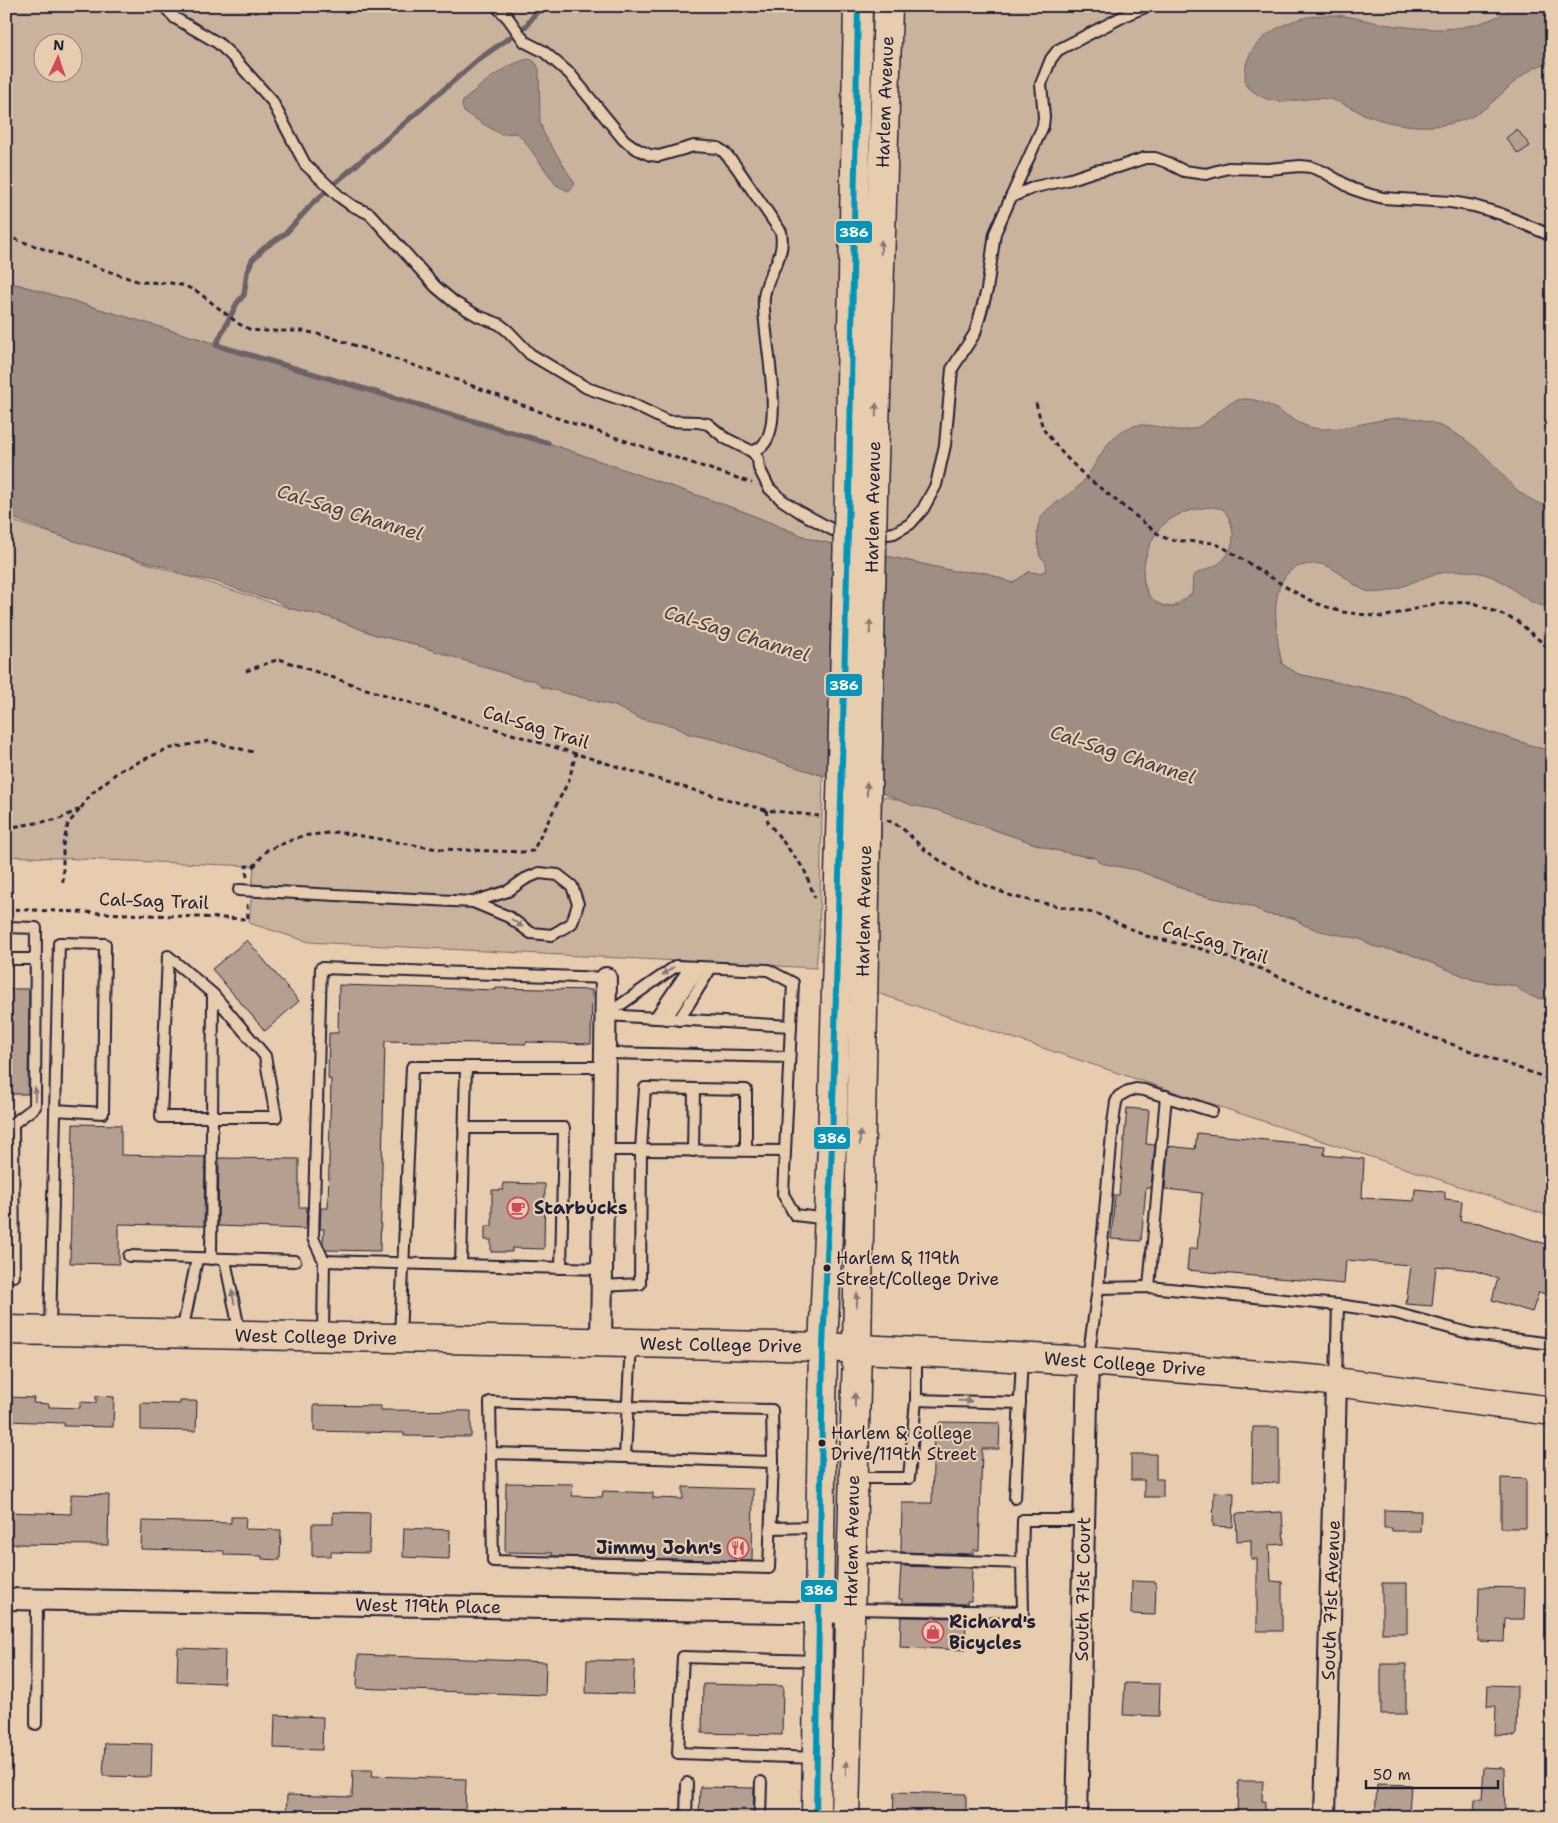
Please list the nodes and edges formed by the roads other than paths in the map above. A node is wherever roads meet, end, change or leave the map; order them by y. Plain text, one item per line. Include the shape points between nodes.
1 (164, 6) edge
2 (496, 6) edge
3 (858, 6) edge
4 (888, 6) edge
5 (1148, 6) edge
6 (1011, 197) junction
7 (1552, 236) edge
8 (753, 452) junction
9 (861, 493) junction
10 (862, 832) junction
11 (243, 890) road end
12 (473, 902) junction
13 (6, 927) edge
14 (6, 959) edge
15 (36, 960) junction
16 (700, 967) junction
17 (606, 978) joint
18 (213, 994) junction
19 (606, 1015) junction
20 (655, 1018) junction
21 (666, 1019) junction
22 (680, 1020) junction
23 (791, 1026) junction
24 (789, 1057) junction
25 (605, 1060) junction
26 (466, 1067) junction
27 (694, 1088) junction
28 (1166, 1096) junction
29 (55, 1110) junction
30 (1212, 1111) dead end
31 (212, 1118) junction
32 (9, 1126) edge
33 (464, 1128) junction
34 (604, 1150) junction
35 (641, 1150) junction
36 (693, 1150) junction
37 (746, 1151) junction
38 (785, 1151) junction
39 (828, 1219) junction
40 (129, 1256) dead end
41 (197, 1259) junction
42 (211, 1260) junction
43 (225, 1260) junction
44 (324, 1261) junction
45 (295, 1262) dead end
46 (403, 1263) junction
47 (461, 1265) junction
48 (560, 1268) junction
49 (14, 1276) dead end
50 (602, 1277) junction
51 (1149, 1287) junction
52 (1098, 1288) junction
53 (1338, 1305) junction
54 (6, 1330) edge
55 (50, 1330) junction
56 (182, 1334) junction
57 (240, 1335) junction
58 (323, 1336) junction
59 (400, 1338) junction
60 (601, 1343) junction
61 (632, 1344) junction
62 (1552, 1344) edge
63 (823, 1347) junction
64 (856, 1349) junction
65 (916, 1352) junction
66 (1022, 1357) junction
67 (1088, 1361) junction
68 (1336, 1383) junction
69 (916, 1400) junction
70 (1020, 1403) junction
71 (628, 1408) junction
72 (1552, 1411) edge
73 (491, 1453) junction
74 (625, 1457) junction
75 (773, 1462) junction
76 (853, 1478) junction
77 (1015, 1498) dead end
78 (1084, 1520) junction
79 (771, 1528) junction
80 (820, 1528) junction
81 (851, 1557) junction
82 (1022, 1563) junction
83 (6, 1599) edge
84 (37, 1600) junction
85 (850, 1611) junction
86 (818, 1612) junction
87 (818, 1662) junction
88 (36, 1724) dead end
89 (816, 1758) junction
90 (761, 1782) dead end
91 (687, 1783) dead end
92 (686, 1817) edge
93 (760, 1817) edge
94 (816, 1817) edge
95 (845, 1817) edge
96 (1077, 1817) edge
97 (1325, 1817) edge

1 - 8 lane via 185,26 218,44 259,86 272,101 305,164 340,197 370,214 436,287 462,306 508,330 530,354 587,388 628,402 667,421 708,424 725,438
2 - 8 lane via 525,42 543,51 570,74 624,140 637,149 659,156 694,146 718,148 725,153 782,232 781,254 767,281 764,298 772,377 772,419 763,446
3 - 9 main road, Harlem Avenue
9 -> 4 main road, Harlem Avenue
5 - 6 lane via 1069,43 1051,59 1041,84 1043,126
6 - 7 lane via 1035,187 1118,168 1145,158 1155,158 1184,171 1206,174 1228,168 1300,166 1324,172 1368,194 1474,206
6 - 8 lane via 996,232 987,290 975,333 952,369 942,466 923,510 910,524 880,536 833,530 800,512 769,488
9 - 10 main road, Harlem Avenue, bridge
10 - 39 main road, Harlem Avenue
64 -> 10 main road, Harlem Avenue
11 - 12 lane
12 -> 12 lane via 509,917 531,933 552,935 572,923 578,904 572,886 558,874 539,873 508,891
13 - 15 lane via 36,928
14 - 15 lane
32 -> 15 lane via 35,1108
16 -> 19 lane via 676,966
16 - 20 lane
16 - 21 lane
16 - 22 lane
16 - 23 lane via 768,970 793,983
17 - 19 street
17 - 44 lane via 321,968 313,1238
18 - 31 lane
18 - 31 lane via 265,1056 276,1118
18 - 31 lane via 168,956 161,1117
19 - 20 lane
19 - 25 street
20 - 21 lane
21 - 22 lane
22 - 23 lane
23 - 24 lane
24 - 25 lane
24 - 38 lane
25 - 26 lane
25 - 34 street
26 - 33 lane
26 - 46 lane via 412,1067
27 - 35 lane via 645,1088
27 - 36 lane
27 - 37 lane via 746,1090
28 - 30 lane
28 - 51 lane
28 - 52 lane via 1136,1089 1119,1096 1116,1102
29 - 29 lane via 59,943 105,944 102,1113
29 - 55 lane
31 - 42 lane
32 - 49 lane
33 - 47 lane
33 - 48 lane via 564,1128
34 - 35 lane
34 - 50 street
35 - 36 lane
35 - 50 lane via 640,1284
36 - 37 lane
37 - 38 lane
38 - 39 lane via 783,1194 795,1215
39 - 63 main road, Harlem Avenue
40 - 41 lane
41 - 42 lane
41 - 56 lane
42 - 43 lane
43 - 45 lane
57 -> 43 lane
44 - 46 lane
44 - 58 lane
46 - 47 lane
46 - 59 lane
47 - 48 lane
48 - 50 lane
50 - 60 street
51 - 52 lane
51 - 53 lane
52 - 67 lane
53 - 62 lane via 1395,1313 1472,1334
53 - 68 lane
54 - 55 main road, West College Drive
55 - 56 main road, West College Drive
56 - 57 main road, West College Drive
57 - 58 main road, West College Drive
58 - 59 main road, West College Drive
59 - 60 main road, West College Drive
60 - 61 main road, West College Drive
61 - 63 main road, West College Drive
61 - 71 lane
63 - 64 main road, West College Drive
63 - 80 main road, Harlem Avenue
64 - 65 main road, West College Drive
76 -> 64 main road, Harlem Avenue
65 - 66 main road, West College Drive
65 - 69 lane
66 - 67 main road, West College Drive
66 - 70 lane
67 - 68 main road, West College Drive
67 - 78 street, South 71st Court
68 - 72 main road, West College Drive
68 - 97 street, South 71st Avenue
69 -> 70 lane
69 - 76 lane via 909,1478
70 - 77 lane
71 - 73 lane via 490,1402
71 - 74 lane
71 - 75 lane via 772,1410
73 - 74 lane
73 - 79 lane via 493,1562 770,1568
74 - 75 lane
75 - 79 lane
76 - 81 main road, Harlem Avenue
78 - 82 lane via 1024,1520
78 - 96 street, South 71st Court
79 - 80 lane
80 - 86 main road, Harlem Avenue
81 - 82 lane
81 - 85 main road, Harlem Avenue
82 - 85 lane via 1023,1612
83 - 84 street, West 119th Place
84 - 86 street, West 119th Place
84 - 88 lane
85 - 86 street, West 119th Place
95 -> 85 main road, Harlem Avenue
86 - 87 main road, Harlem Avenue
87 - 89 main road, Harlem Avenue
87 - 89 lane via 683,1657 678,1753
89 - 94 main road, Harlem Avenue
90 - 93 lane
91 - 92 lane

